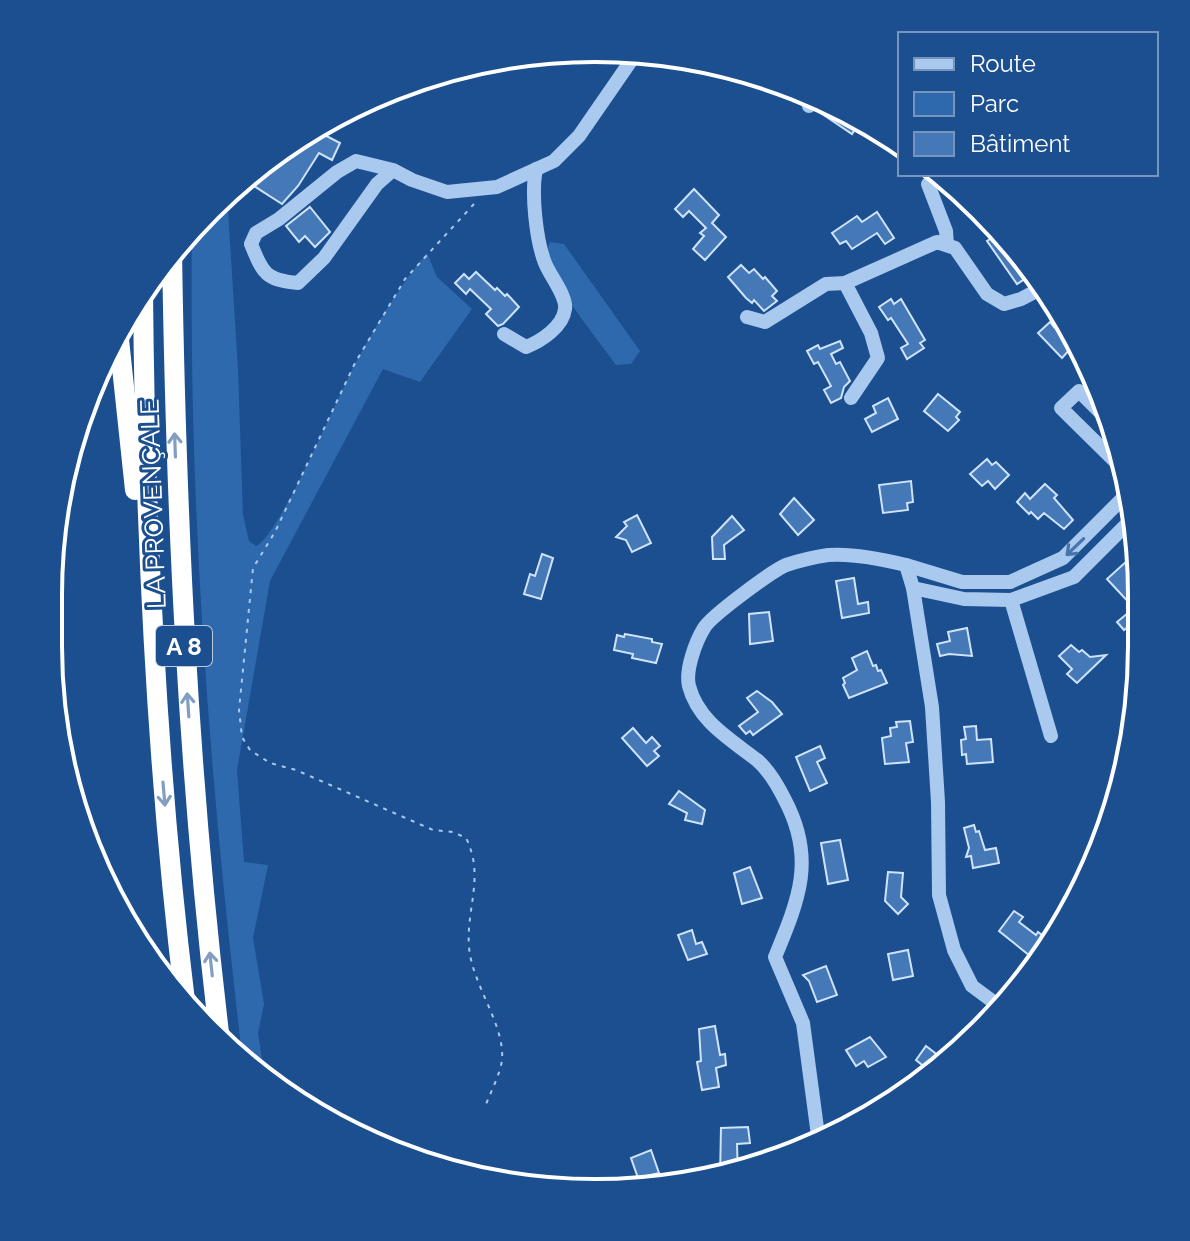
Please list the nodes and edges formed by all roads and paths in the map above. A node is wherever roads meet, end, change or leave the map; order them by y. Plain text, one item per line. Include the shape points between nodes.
1 (629, 63) edge
2 (536, 169) junction
3 (393, 170) junction
4 (928, 184) dead end
5 (481, 189) junction
6 (947, 245) junction
7 (172, 271) edge
8 (845, 283) junction
9 (1033, 293) edge
10 (143, 312) edge
11 (747, 317) dead end
12 (504, 334) dead end
13 (120, 352) edge
14 (851, 398) dead end
15 (1092, 404) edge
16 (1110, 456) edge
17 (1120, 501) edge
18 (1123, 528) edge
19 (906, 565) junction
20 (913, 588) junction
21 (1011, 600) junction
22 (155, 661) junction
23 (1051, 736) dead end
24 (183, 984) edge
25 (992, 1001) edge
26 (218, 1023) edge
27 (485, 1107) dead end
28 (817, 1130) edge

1 - 2 street via 579,136 554,161
2 - 5 street
2 - 12 street via 533,184 543,258 565,311 539,342 526,347
3 - 3 street via 356,161 337,172 256,233 251,244 260,267 275,281 298,283
3 - 5 street via 447,192
4 - 6 street
5 - 27 path via 474,205 405,279 355,363 253,568 239,710 242,737 250,750 270,763 433,830 466,838 475,873 469,947 502,1061
6 - 8 street via 937,242
6 - 9 street via 955,248 987,294 1004,304
26 -> 7 highway, LA PROVENÇALE / A 8 via 185,660
8 - 11 street via 826,284 765,322
8 - 14 street via 878,358
10 - 22 highway, LA PROVENÇALE / A 8
13 - 22 highway
15 - 16 street via 1079,391 1061,408
17 -> 19 street via 1063,558 1010,582 962,582
18 - 21 street via 1074,577
19 - 20 street
19 - 28 street via 829,555 785,565 705,625 687,682 697,708 717,730 761,763 792,813 802,846 803,878 775,957 803,1023
20 - 21 street via 964,599
20 - 25 street via 932,707 939,895 954,950 972,986
21 - 23 street
22 -> 24 highway, LA PROVENÇALE / A 8

